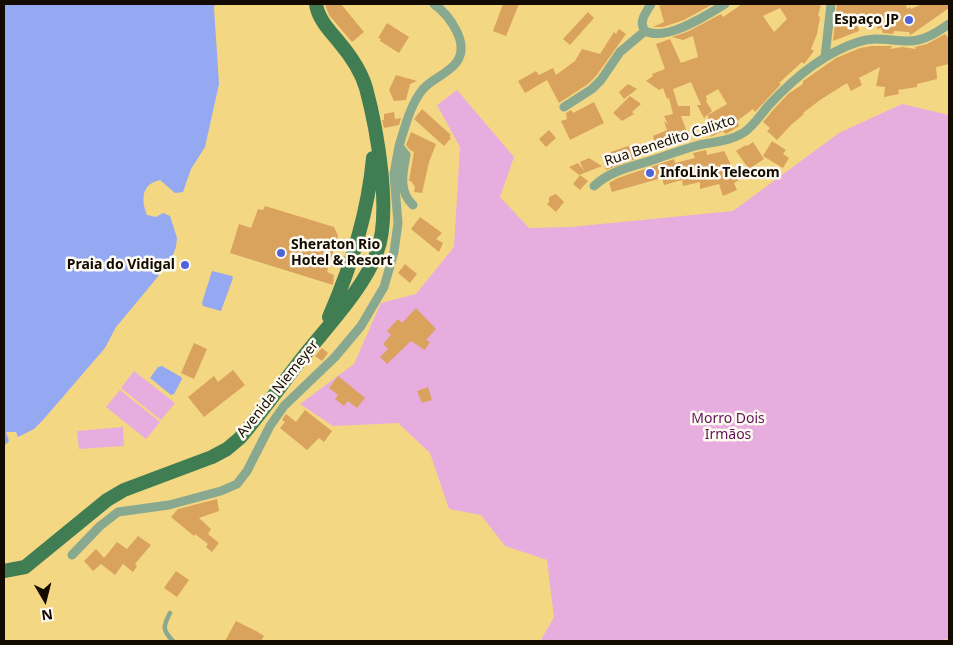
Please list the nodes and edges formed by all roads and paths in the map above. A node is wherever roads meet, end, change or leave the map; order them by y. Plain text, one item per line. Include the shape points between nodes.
1 (316, 4) edge
2 (434, 4) edge
3 (651, 4) edge
4 (725, 4) edge
5 (831, 4) edge
6 (949, 24) edge
7 (645, 31) junction
8 (826, 57) junction
9 (564, 107) dead end
10 (375, 135) junction
11 (399, 146) junction
12 (594, 186) dead end
13 (412, 205) dead end
14 (383, 212) junction
15 (361, 228) junction
16 (372, 265) junction
17 (320, 336) junction
18 (72, 555) dead end
19 (4, 571) edge
20 (170, 613) dead end
21 (173, 641) edge

1 - 10 main road, Avenida Niemeyer via 326,26 361,74
2 - 11 street via 452,22 458,34 460,55 449,70 423,89 411,109
3 - 7 street via 642,20
4 - 7 street via 694,22 672,30 658,34
5 - 8 street
6 - 8 street, Rua Benedito Calixto via 922,40 859,41
7 - 9 street via 620,52 592,89
8 - 12 street, Rua Benedito Calixto via 789,86 745,132 728,140 683,149 623,169
10 - 14 main road, Avenida Niemeyer
10 - 15 main road, Avenida Niemeyer via 371,182
11 - 13 street via 406,155 403,191
11 - 18 street via 394,174 398,223 384,287 362,326 284,406 270,426 248,471 237,484 221,491 169,505 118,512
14 - 15 main road
14 - 16 main road, Avenida Niemeyer via 381,240
15 - 16 main road via 369,242
15 - 17 main road, Avenida Niemeyer via 348,270
16 - 17 main road, Avenida Niemeyer
17 - 19 main road, Avenida Niemeyer via 250,426 227,449 124,490 107,500 25,567
20 - 21 lane via 164,628

